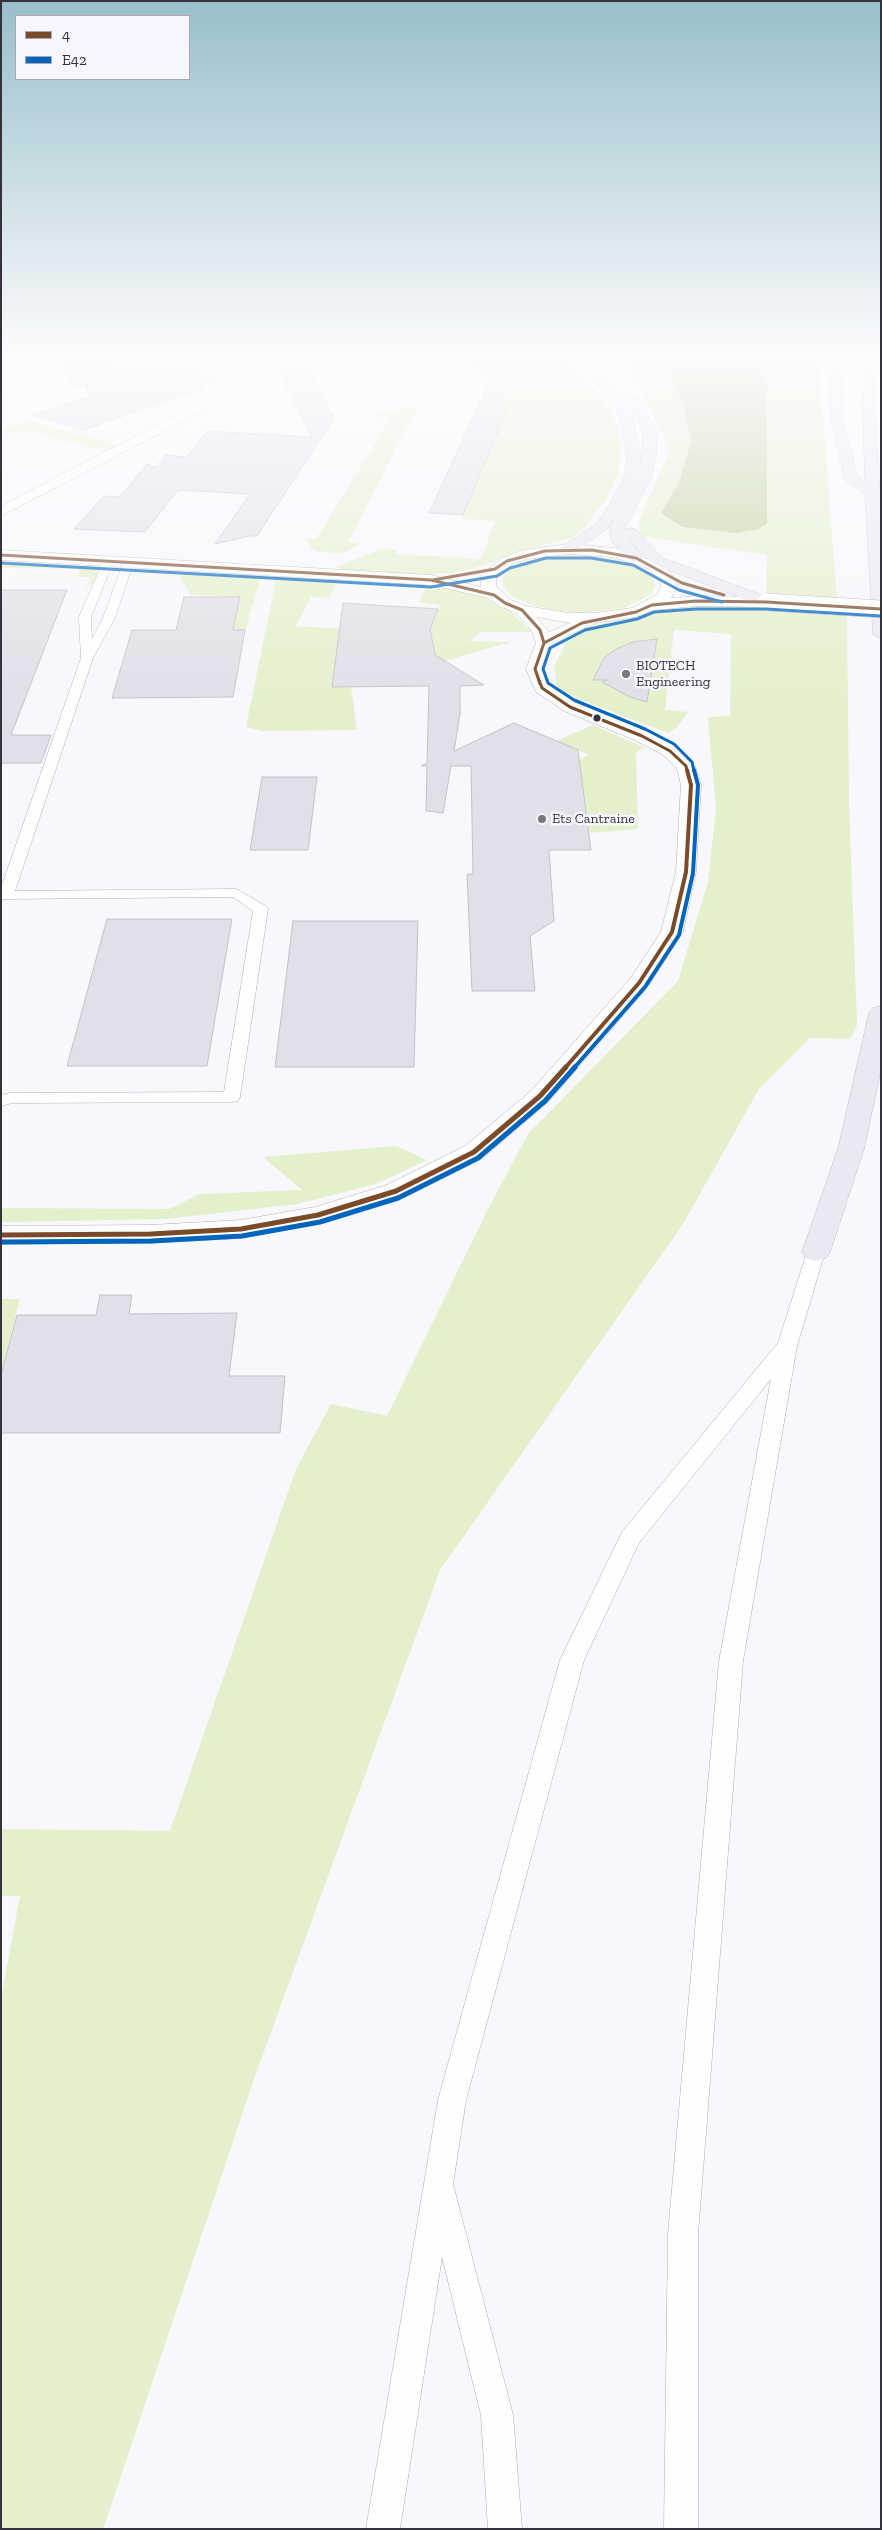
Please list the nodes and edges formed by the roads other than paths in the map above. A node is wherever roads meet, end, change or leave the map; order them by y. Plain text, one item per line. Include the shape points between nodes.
1 (81, 470) edge
2 (632, 470) edge
3 (645, 470) edge
4 (849, 470) edge
5 (871, 470) edge
6 (872, 491) junction
7 (1, 512) edge
8 (626, 513) junction
9 (568, 549) junction
10 (1, 555) edge
11 (636, 558) junction
12 (108, 562) junction
13 (128, 563) junction
14 (494, 569) junction
15 (665, 576) junction
16 (431, 580) junction
17 (494, 594) junction
18 (766, 602) junction
19 (652, 606) junction
20 (881, 609) edge
21 (522, 610) junction
22 (595, 618) junction
23 (881, 634) edge
24 (544, 643) junction
25 (87, 658) junction
26 (4, 895) edge
27 (881, 1012) edge
28 (1, 1101) edge
29 (1, 1235) edge
30 (816, 1252) joint
31 (786, 1346) junction
32 (437, 2179) junction
33 (383, 2529) edge
34 (505, 2529) edge
35 (681, 2529) edge

1 - 7 street
2 - 9 highway via 631,478 601,527
3 - 8 highway
4 - 6 highway via 852,480
5 - 6 highway
6 - 23 highway
8 - 11 highway via 616,529 620,542
8 - 18 highway via 630,531 658,561
9 - 11 street
9 - 14 street via 524,555
10 - 12 street
11 - 15 street via 654,566
12 - 13 street
12 - 25 lane via 85,617
13 - 16 street
13 - 25 lane via 109,618
14 - 16 street
14 - 17 street via 488,577 488,586
15 - 18 street via 700,590
15 - 19 street via 669,586 665,596
16 - 17 street
17 - 21 street
18 - 19 street via 696,601
18 - 20 street, bridge
19 - 22 street
21 - 22 street via 544,615
21 - 24 street via 540,630
22 - 24 street
24 - 29 street via 535,669 542,688 570,707 670,751 686,766 692,785 686,872 672,932 639,983 540,1096 474,1152 396,1191 318,1215 241,1229 151,1234
25 - 26 lane
26 - 28 lane via 236,893 261,909 232,1097 10,1098
27 - 30 highway via 851,1149
30 - 31 lane
31 - 32 lane via 630,1538 572,1660 452,2100
31 - 35 lane via 732,1661 683,2234
32 - 33 lane
32 - 34 lane via 497,2415

